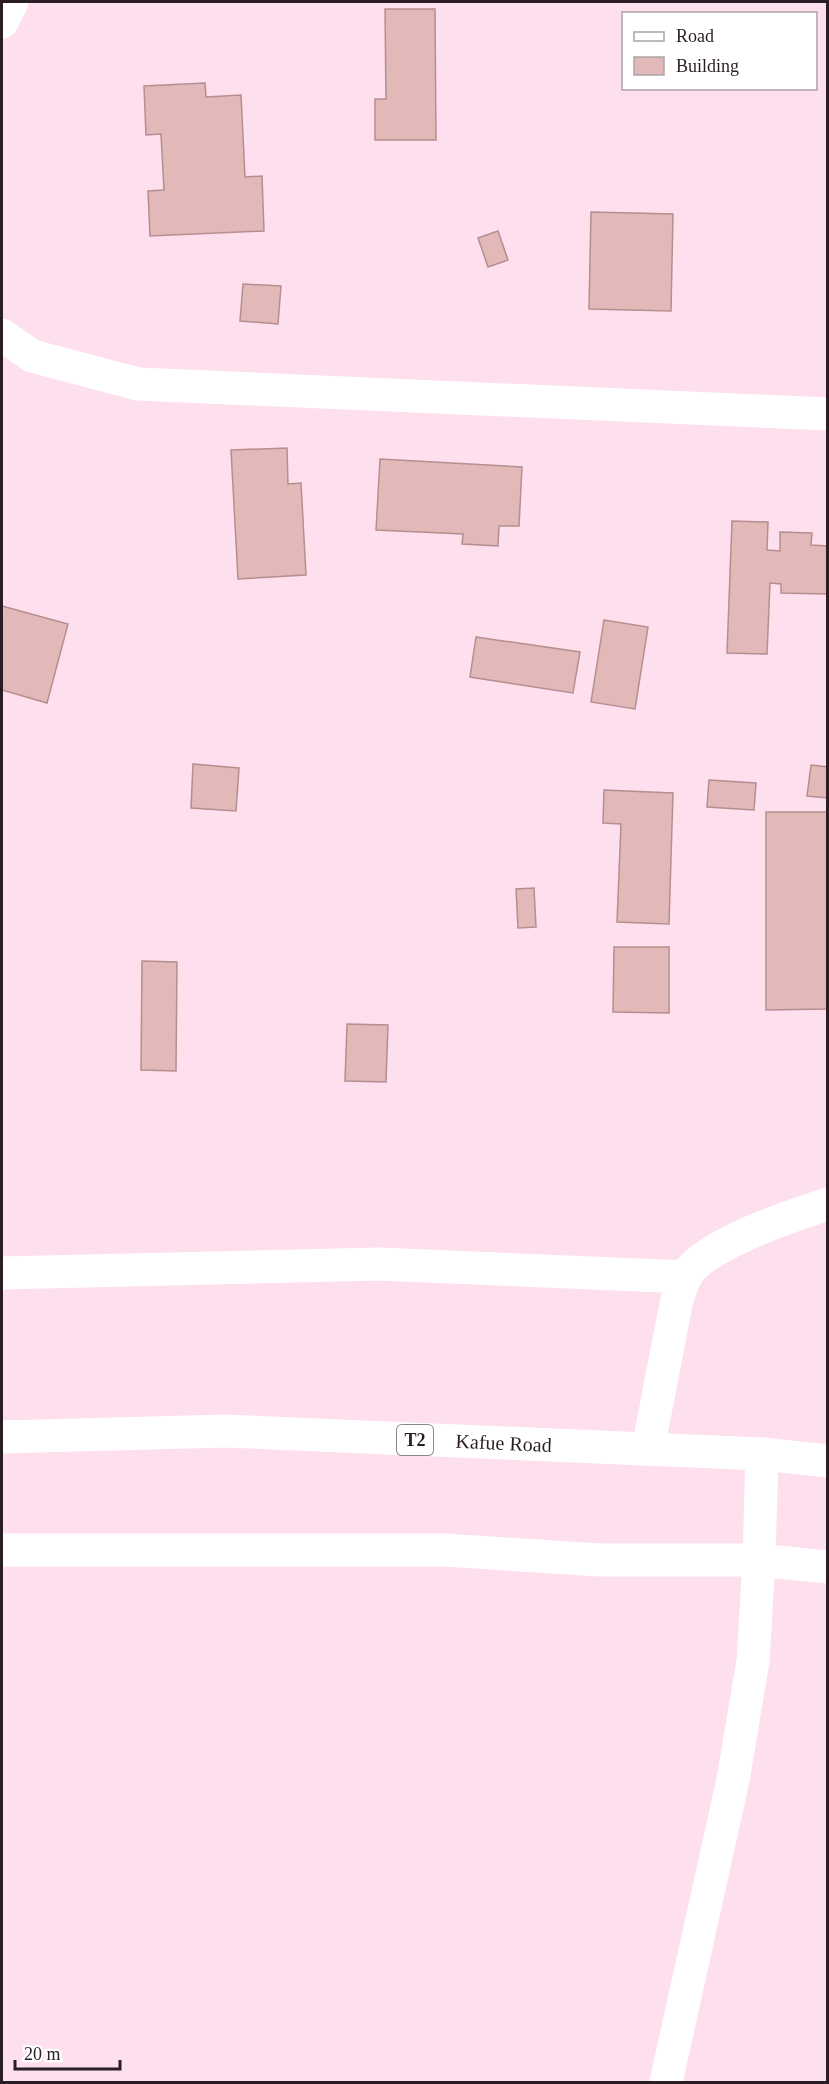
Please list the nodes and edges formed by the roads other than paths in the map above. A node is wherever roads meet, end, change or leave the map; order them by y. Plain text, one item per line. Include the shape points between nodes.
1 (12, 2) edge
2 (2, 22) edge
3 (2, 335) edge
4 (828, 414) edge
5 (828, 1204) edge
6 (2, 1273) edge
7 (686, 1276) junction
8 (2, 1437) edge
9 (648, 1449) junction
10 (762, 1454) junction
11 (828, 1461) edge
12 (2, 1550) edge
13 (759, 1560) junction
14 (828, 1567) edge
15 (666, 2082) edge

1 - 2 main road
3 - 4 main road via 32,356 138,384
5 - 7 main road via 761,1226 702,1259
6 - 7 main road via 379,1264
7 - 9 main road via 677,1299
8 - 9 main road, Kafue Road / T2 via 225,1431
9 - 10 main road, Kafue Road / T2
10 - 11 main road, Kafue Road / T2
10 - 13 main road
12 - 13 main road via 444,1550 600,1560
13 - 14 main road
13 - 15 main road via 753,1661 733,1780

